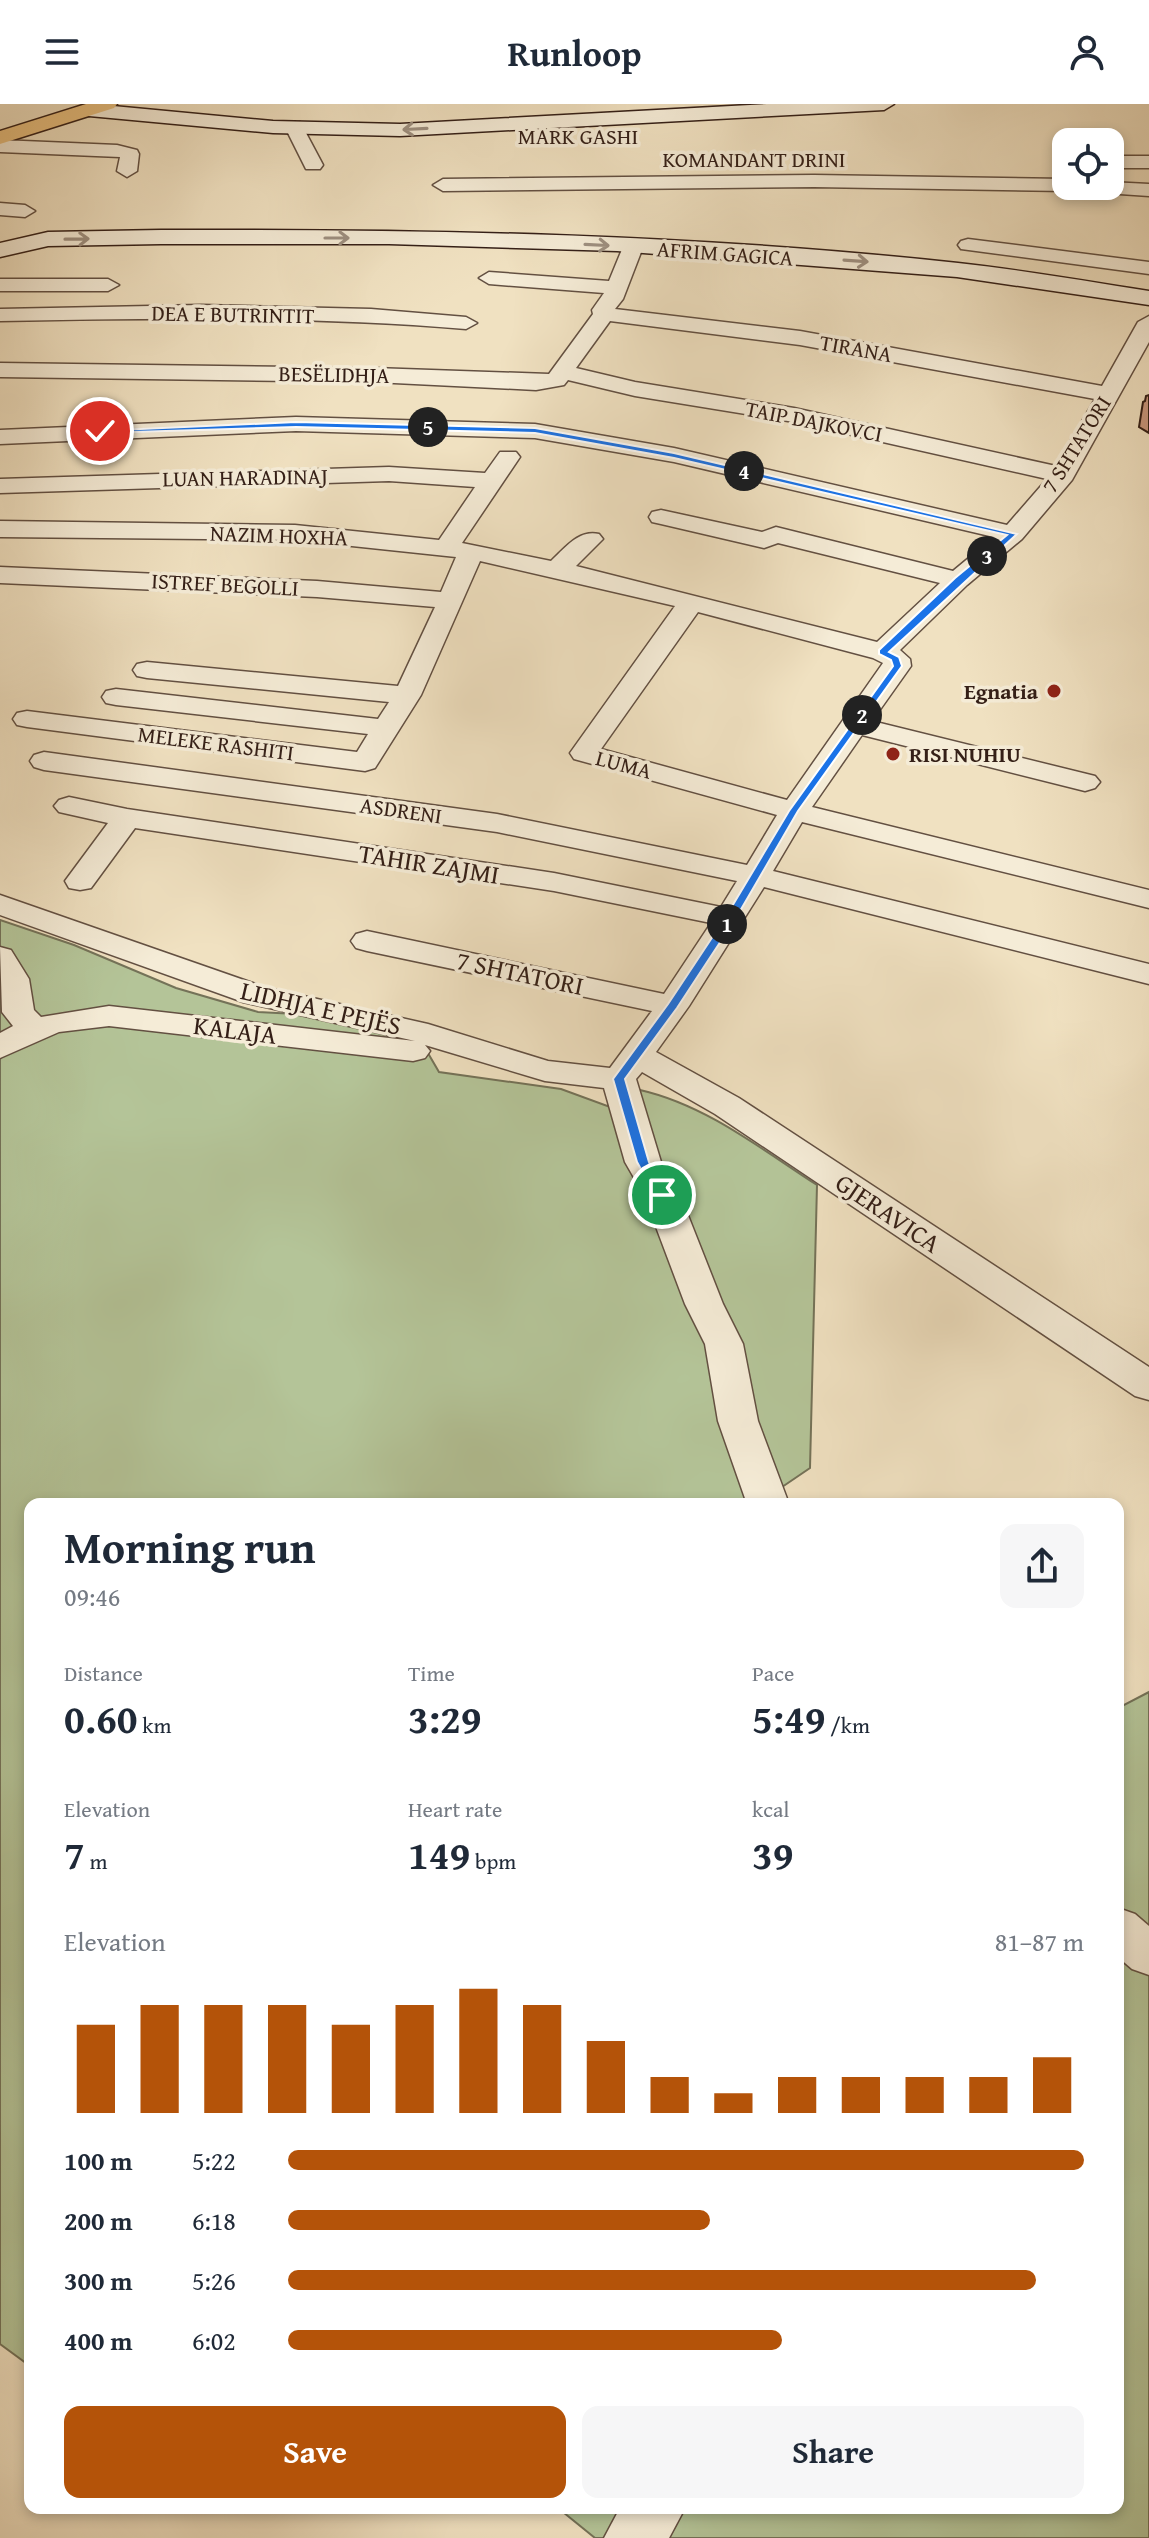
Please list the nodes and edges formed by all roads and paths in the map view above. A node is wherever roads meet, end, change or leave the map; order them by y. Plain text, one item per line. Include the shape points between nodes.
1 (884, 104) edge
2 (98, 107) edge
3 (300, 128) junction
4 (0, 138) edge
5 (0, 146) edge
6 (1124, 162) edge
7 (1149, 162) edge
8 (313, 165) dead end
9 (127, 171) dead end
10 (443, 185) dead end
11 (1052, 185) edge
12 (1124, 188) edge
13 (1149, 190) edge
14 (0, 209) edge
15 (25, 211) dead end
16 (968, 245) dead end
17 (633, 247) junction
18 (0, 250) edge
19 (1149, 268) edge
20 (489, 278) dead end
21 (0, 285) edge
22 (108, 285) dead end
23 (616, 288) junction
24 (1149, 298) edge
25 (604, 314) junction
26 (0, 315) edge
27 (1149, 322) edge
28 (466, 323) dead end
29 (0, 370) edge
30 (564, 372) junction
31 (1107, 394) junction
32 (0, 437) edge
33 (508, 457) dead end
34 (1063, 475) junction
35 (491, 481) junction
36 (0, 486) edge
37 (661, 517) dead end
38 (0, 529) edge
39 (1013, 534) junction
40 (590, 539) dead end
41 (458, 550) junction
42 (556, 570) junction
43 (0, 575) edge
44 (958, 580) junction
45 (450, 601) junction
46 (690, 604) junction
47 (883, 652) junction
48 (147, 670) dead end
49 (407, 695) junction
50 (116, 697) dead end
51 (27, 719) dead end
52 (854, 725) junction
53 (386, 728) junction
54 (44, 761) dead end
55 (1085, 782) dead end
56 (69, 806) dead end
57 (794, 811) junction
58 (127, 818) junction
59 (756, 876) junction
60 (80, 881) dead end
61 (1149, 899) edge
62 (0, 904) edge
63 (730, 918) junction
64 (367, 941) dead end
65 (0, 957) edge
66 (1149, 974) edge
67 (673, 1006) junction
68 (33, 1028) junction
69 (0, 1048) edge
70 (487, 1055) junction
71 (629, 1067) junction
72 (1144, 1376) edge
73 (766, 1498) edge
74 (651, 2514) edge
75 (633, 2538) edge

1 -> 3 street via 400,130
2 - 3 street
2 - 4 main road
3 - 8 street via 297,133
5 - 9 street via 117,151 130,154
6 - 7 street
10 - 11 street, KOMANDANT DRINI
12 - 13 street
14 - 15 street
16 - 19 street
18 -> 17 street, AFRIM GAGICA via 48,239 299,230
17 - 23 street
17 -> 24 street, AFRIM GAGICA via 933,268
20 - 23 street
21 - 22 street
23 - 25 street
25 - 30 street
25 - 31 street, TIRANA via 800,338
26 - 28 street, DEA E BUTRINTIT via 201,311
27 - 31 street, 7 SHTATORI
29 - 30 street, BESËLIDHJA via 536,383 556,380
30 - 34 street, TAIP DAJKOVCI via 794,415
31 - 34 street, 7 SHTATORI
32 - 39 street via 296,424 535,431 674,455
33 - 35 street
34 - 39 street, 7 SHTATORI
35 - 36 street, LUAN HARADINAJ via 389,474
35 - 41 street
37 - 44 street via 764,540 776,535
38 - 41 street, NAZIM HOXHA via 314,533
39 - 44 street, 7 SHTATORI
40 - 42 street
41 - 42 street, NAZIM HOXHA
41 - 45 street, MELEKE RASHITI
42 - 46 street, NAZIM HOXHA
43 - 45 street, ISTREF BEGOLLI via 317,589
44 - 47 street, 7 SHTATORI
45 - 49 street, MELEKE RASHITI
46 - 47 street, NAZIM HOXHA
46 - 57 street, LUMA via 584,753
47 - 52 street via 896,659 897,666
48 - 49 street
49 - 53 street, MELEKE RASHITI
50 - 53 street, MELEKE RASHITI
51 - 53 street, MELEKE RASHITI via 365,762
52 - 55 street
52 - 57 street
54 - 59 street, ASDRENI via 497,823
56 - 58 street, TAHIR ZAJMI
57 - 59 street
57 - 61 street
58 - 60 street
58 - 63 street, TAHIR ZAJMI via 554,882
59 - 63 street
59 - 66 street, ASDRENI
62 - 70 street, LIDHJA E PEJËS via 255,995 416,1031
63 - 67 street
64 - 67 street, 7 SHTATORI
65 - 68 street via 13,979 18,1012
67 - 71 street
68 - 69 street, KALAJA
68 - 70 street, KALAJA via 109,1016 469,1058
70 - 71 street, LIDHJA E PEJËS via 545,1071
71 - 72 street, GJERAVICA via 727,1106
71 - 73 street via 643,1162 724,1344 738,1421
74 - 75 street

